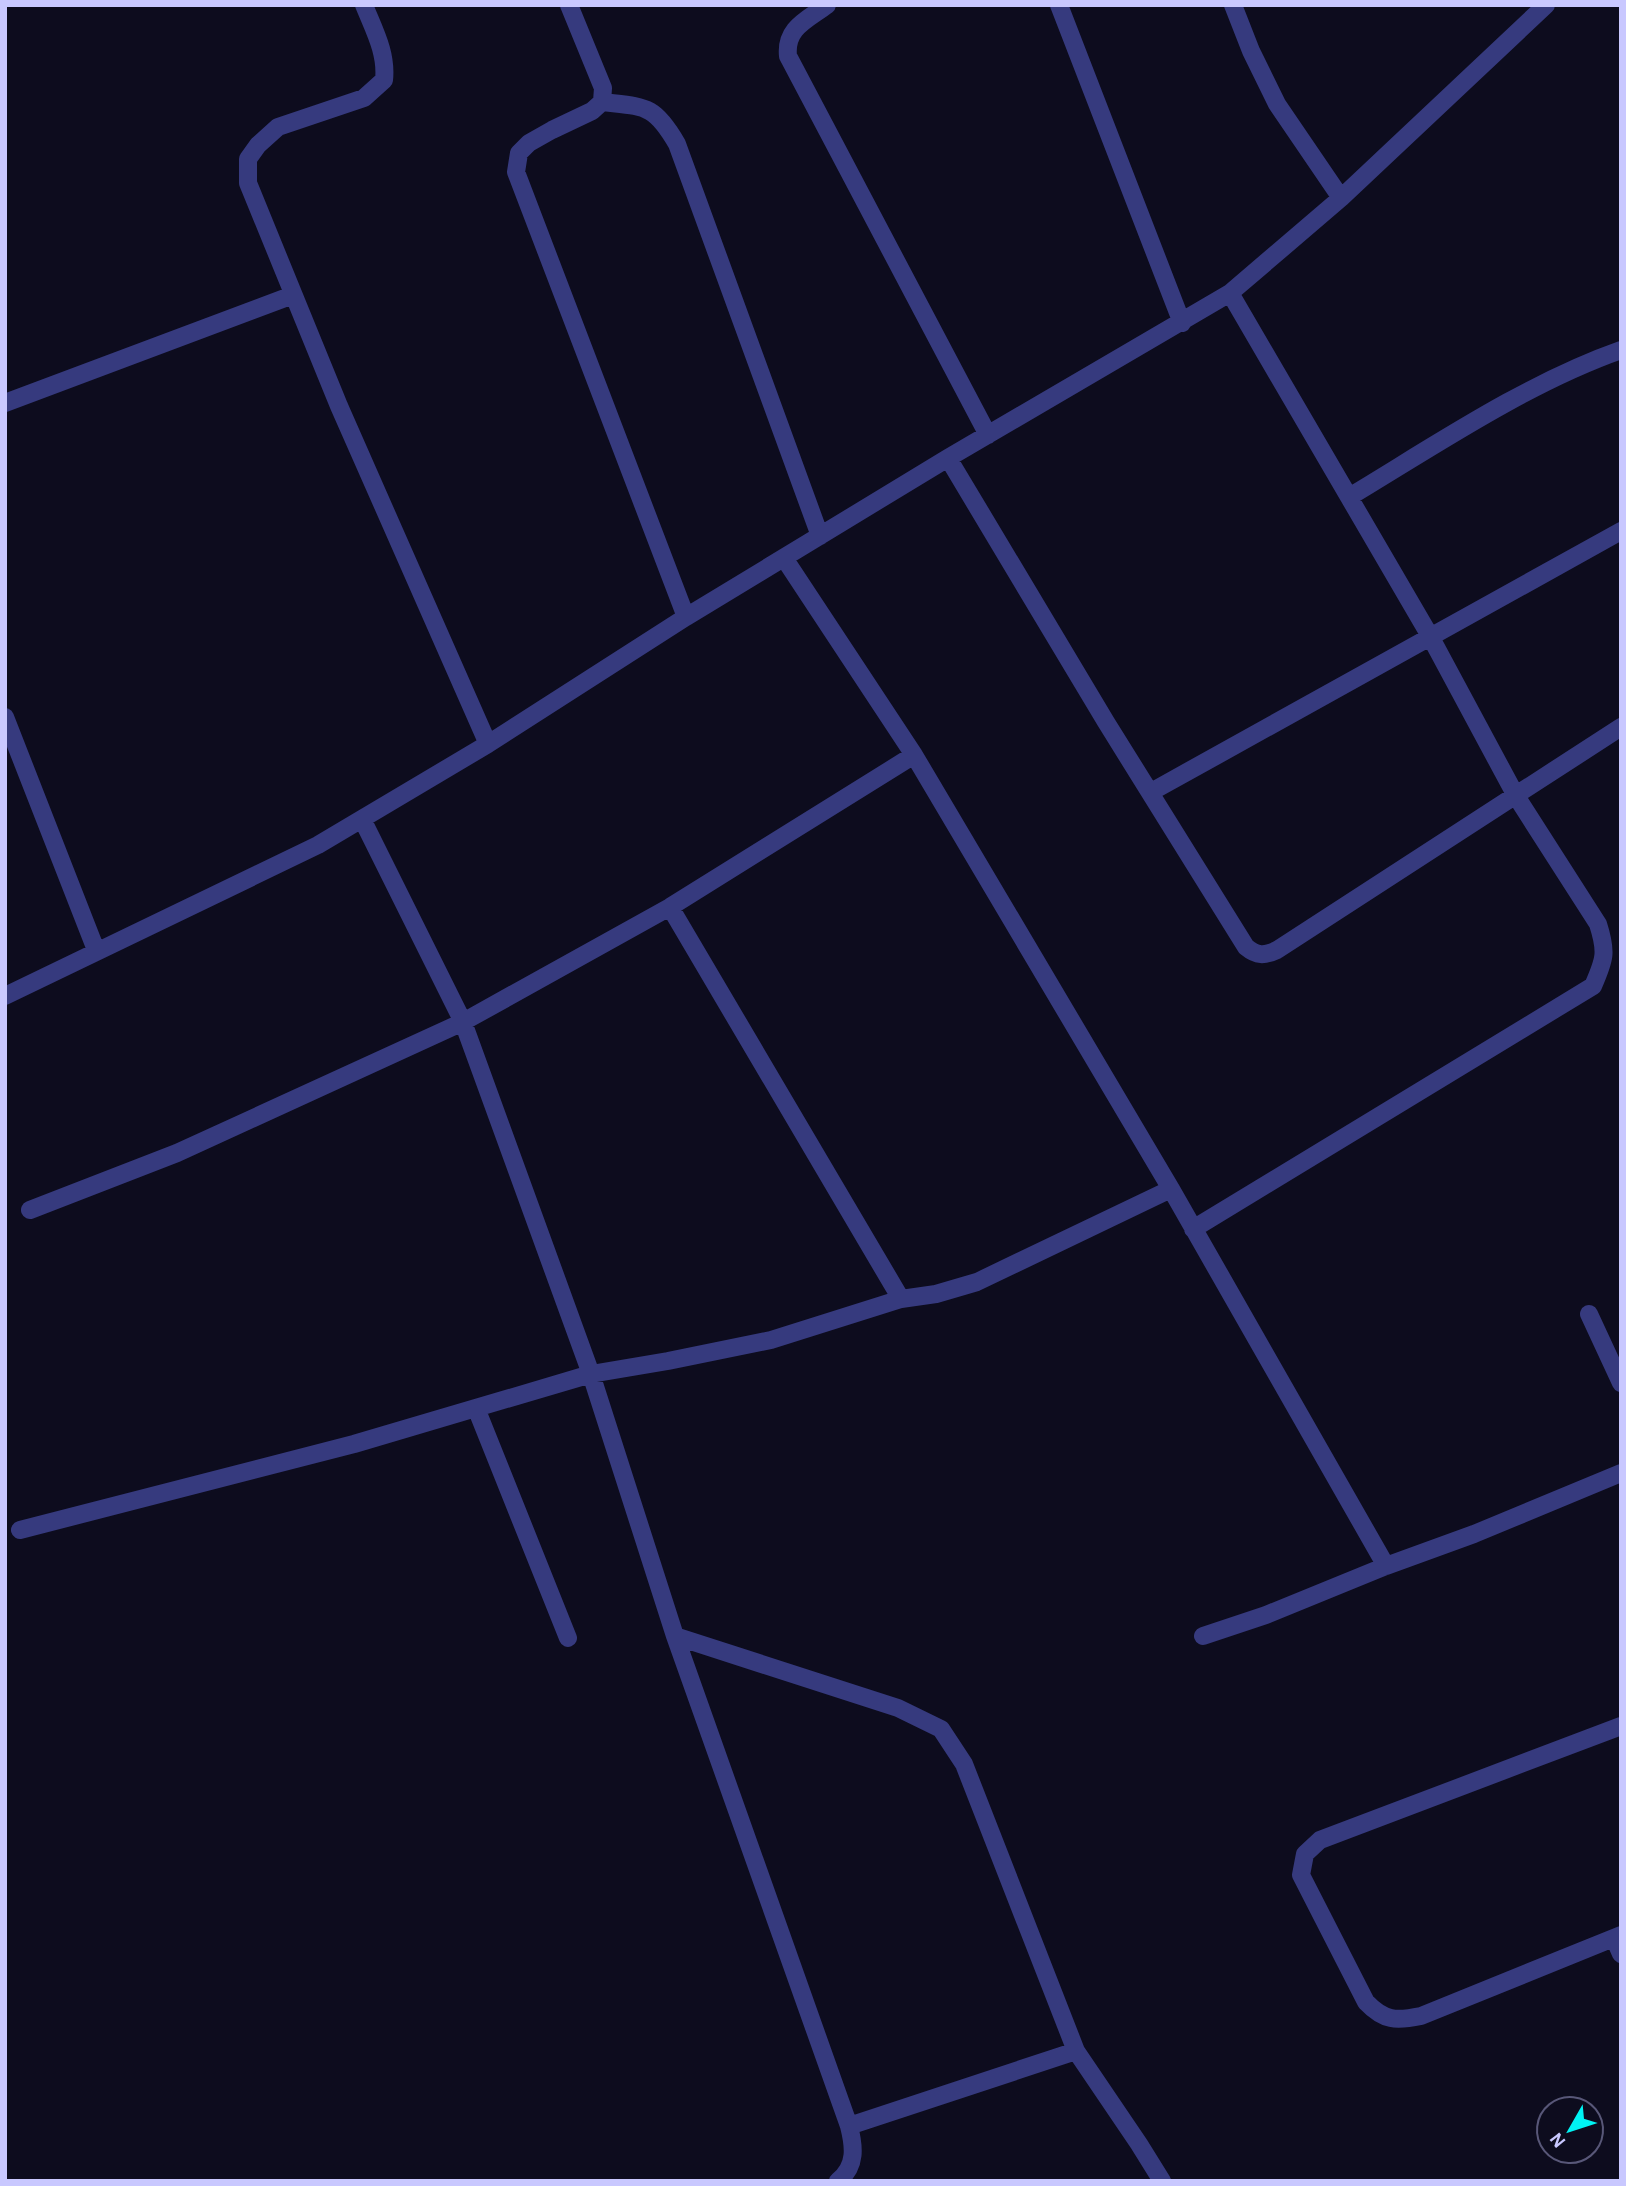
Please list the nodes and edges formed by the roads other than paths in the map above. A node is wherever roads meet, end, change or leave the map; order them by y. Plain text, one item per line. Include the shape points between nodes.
1 (365, 5) edge
2 (569, 5) edge
3 (827, 5) edge
4 (1059, 5) edge
5 (1233, 5) edge
6 (1546, 5) edge
7 (602, 102) junction
8 (1341, 198) junction
9 (1230, 293) junction
10 (293, 295) junction
11 (1182, 323) junction
12 (1621, 350) edge
13 (5, 403) edge
14 (988, 435) junction
15 (948, 458) junction
16 (1349, 497) junction
17 (1621, 531) edge
18 (820, 536) junction
19 (783, 558) junction
20 (686, 617) junction
21 (1430, 636) junction
22 (5, 717) edge
23 (1621, 727) edge
24 (488, 744) junction
25 (914, 755) junction
26 (1151, 792) junction
27 (1516, 796) junction
28 (362, 819) junction
29 (670, 907) junction
30 (96, 950) junction
31 (5, 996) edge
32 (463, 1022) junction
33 (1171, 1189) junction
34 (30, 1210) dead end
35 (1193, 1229) junction
36 (901, 1300) junction
37 (1589, 1314) dead end
38 (591, 1374) junction
39 (1621, 1383) edge
40 (476, 1408) junction
41 (1621, 1474) edge
42 (20, 1530) dead end
43 (1386, 1566) junction
44 (675, 1636) junction
45 (1203, 1636) dead end
46 (568, 1637) dead end
47 (1621, 1726) edge
48 (1618, 1942) edge
49 (1076, 2051) junction
50 (849, 2126) junction
51 (838, 2181) edge
52 (1161, 2181) edge

1 - 10 street via 383,53 384,80 363,98 278,127 248,159 248,183
2 - 7 street via 603,88
3 - 14 street via 790,34 788,56
4 - 11 street
5 - 8 street via 1277,104
6 - 8 street
7 - 18 street via 645,107 665,123 677,144
7 - 20 street via 529,143 519,153 516,172
8 - 9 street
9 - 11 street
9 - 16 street
10 - 13 street
10 - 24 street
11 - 14 street
12 - 16 street via 1589,361 1493,411
14 - 15 street
15 - 18 street
15 - 26 street
16 - 21 street
17 - 21 street
18 - 19 street
19 - 20 street
19 - 25 street
20 - 24 street
21 - 26 street
21 - 27 street
22 - 30 street
23 - 27 street
24 - 28 street
25 - 29 street
25 - 33 street
26 - 27 street via 1246,947 1254,954 1266,955
27 - 35 street via 1598,924 1604,943 1603,964 1593,986
28 - 30 street via 318,845
28 - 32 street
29 - 32 street
29 - 36 street
30 - 31 street
32 - 34 street via 177,1153
32 - 38 street
33 - 35 street
33 - 36 street via 977,1282
35 - 43 street
36 - 38 street via 771,1339
37 - 39 street
38 - 40 street
38 - 44 street
40 - 42 street
40 - 46 street
41 - 43 street
43 - 45 street
44 - 49 street via 898,1708 941,1729 964,1764
44 - 50 street
47 - 48 street via 1320,1840 1305,1854 1301,1875 1366,2001 1377,2013 1398,2021
49 - 50 street
49 - 52 street
50 - 51 street via 855,2147 850,2165

